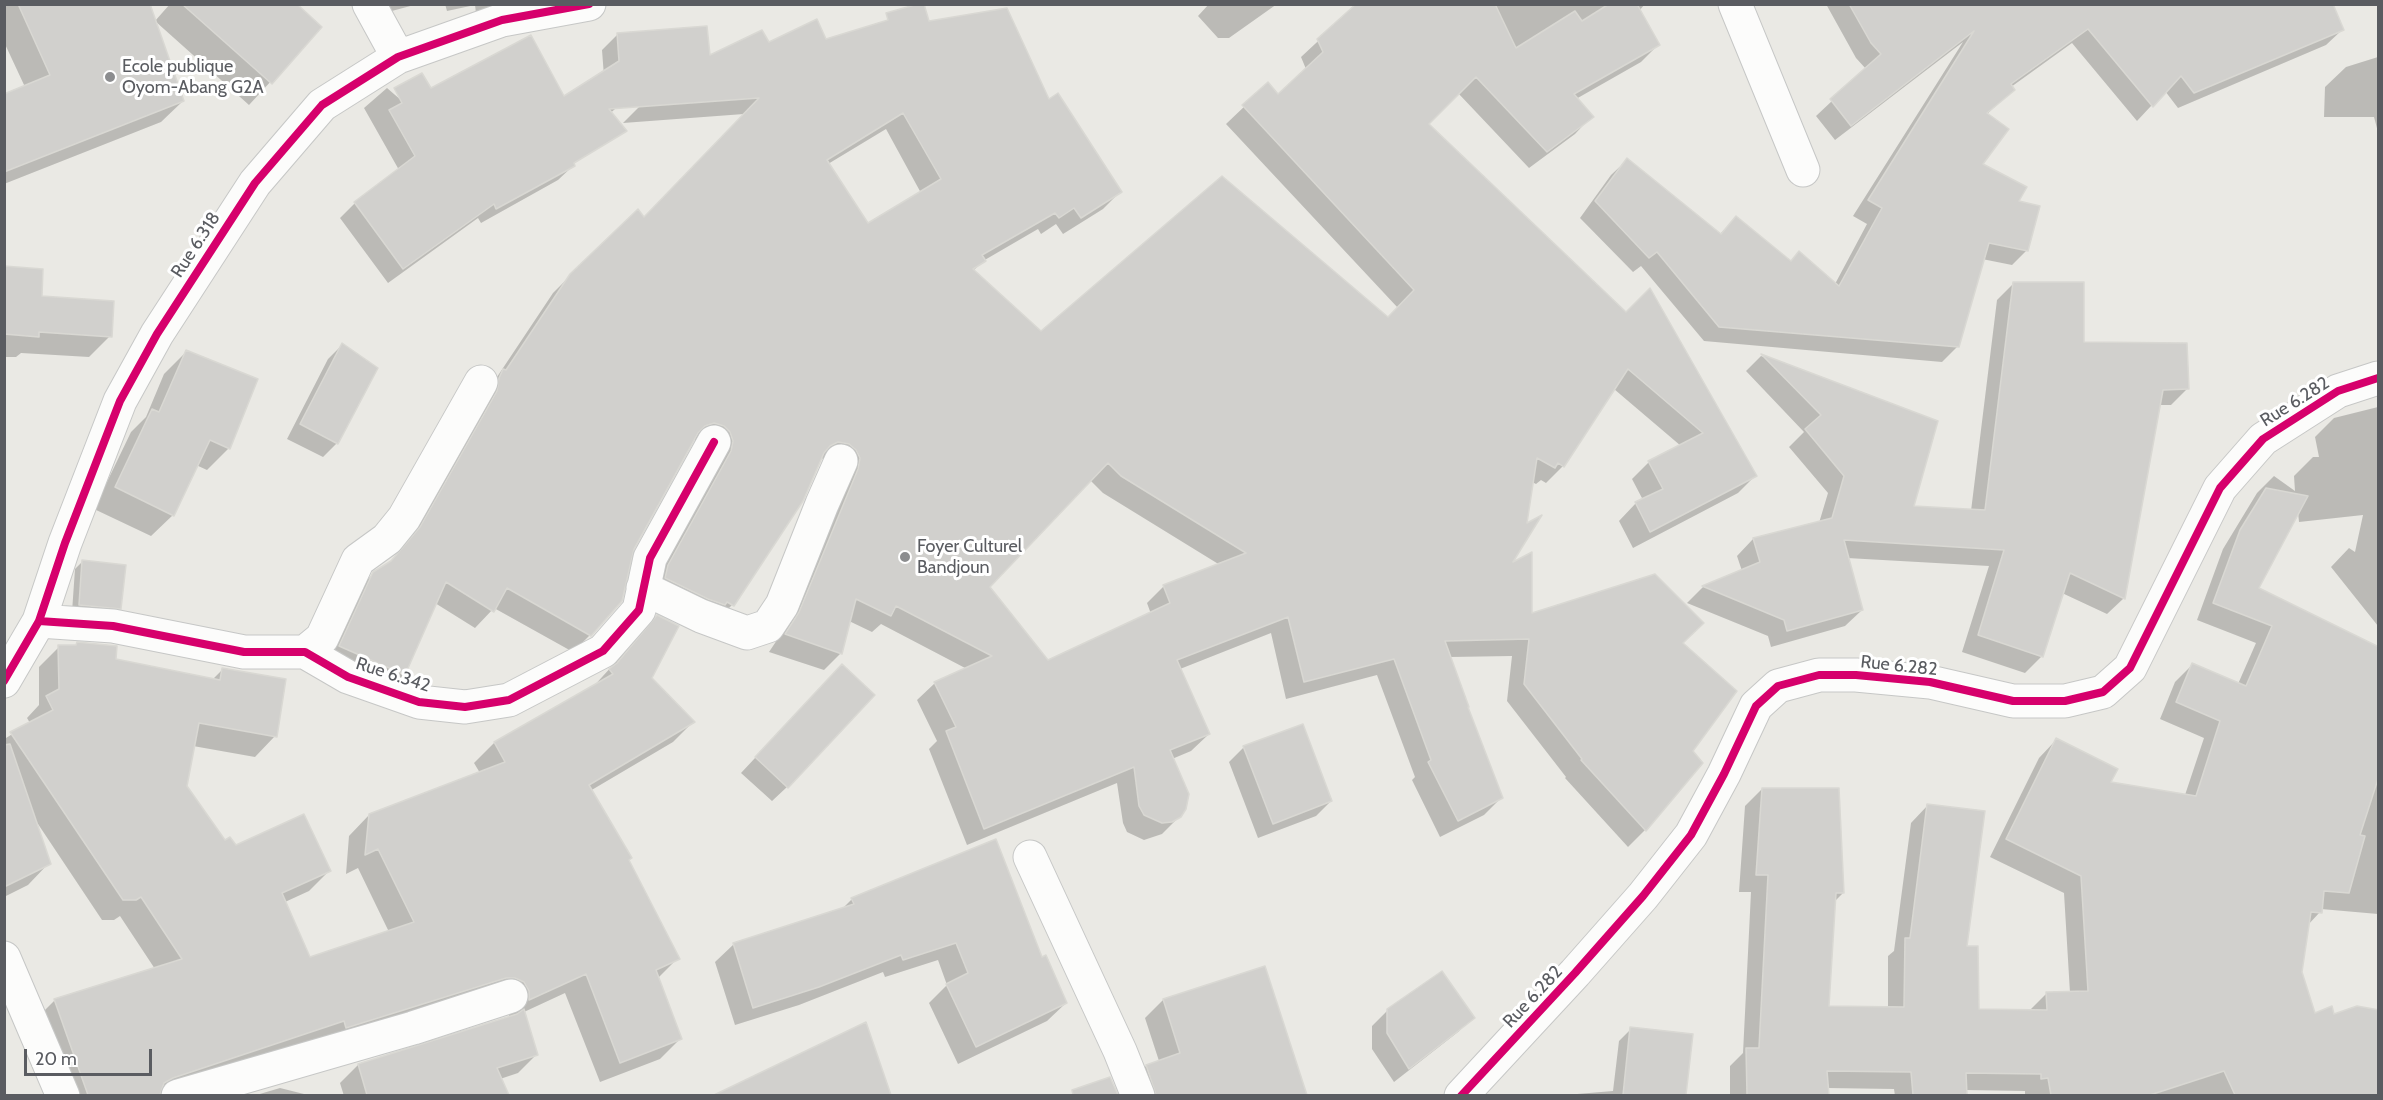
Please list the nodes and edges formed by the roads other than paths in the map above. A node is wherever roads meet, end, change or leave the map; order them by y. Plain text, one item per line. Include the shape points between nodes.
1 (369, 4) edge
2 (589, 4) edge
3 (1735, 4) edge
4 (398, 57) junction
5 (1803, 170) dead end
6 (2379, 378) edge
7 (481, 382) dead end
8 (714, 442) dead end
9 (841, 461) dead end
10 (643, 588) junction
11 (39, 621) junction
12 (305, 652) junction
13 (4, 681) edge
14 (1030, 857) dead end
15 (4, 958) edge
16 (511, 996) dead end
17 (63, 1095) edge
18 (178, 1095) edge
19 (1138, 1095) edge
20 (1461, 1095) edge

1 - 4 street
2 - 4 street, Rue 6.318 via 502,20
3 - 5 street
4 - 11 street, Rue 6.318 via 322,105 255,183 157,334 120,400
6 - 20 street, Rue 6.282 via 2338,391 2263,439 2220,488 2130,668 2103,692 2066,701 2013,701 1929,682 1856,675 1819,675 1778,686 1756,706 1691,835 1575,973
7 - 12 street via 404,518 387,539 358,560 322,638
8 - 10 street, Rue 6.342 via 650,558
9 - 10 street via 782,605 768,626 747,633 700,616
10 - 12 street, Rue 6.342 via 639,610 603,651 509,700 465,707 419,702 348,678
11 - 12 street via 113,626 244,652
11 - 13 street, Rue 6.318
14 - 19 street
15 - 17 street
16 - 18 street

